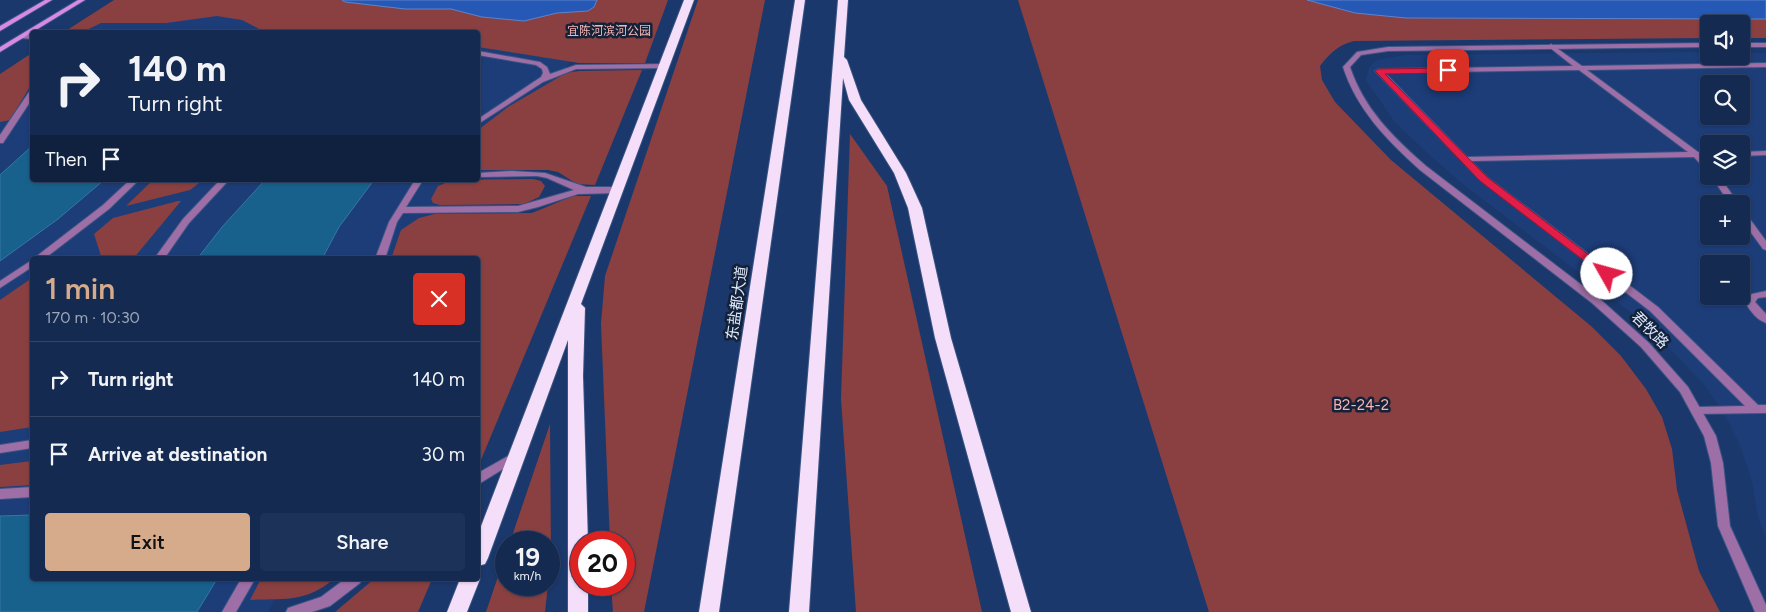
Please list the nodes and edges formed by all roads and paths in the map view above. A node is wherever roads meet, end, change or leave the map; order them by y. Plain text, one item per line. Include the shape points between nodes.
1 (49, 0) edge
2 (82, 0) edge
3 (689, 0) edge
4 (800, 0) edge
5 (843, 0) edge
6 (0, 29) edge
7 (33, 30) edge
8 (30, 32) edge
9 (22, 37) junction
10 (30, 37) edge
11 (1700, 45) edge
12 (1750, 45) edge
13 (1766, 45) edge
14 (1551, 46) junction
15 (0, 50) edge
16 (840, 51) junction
17 (480, 53) edge
18 (534, 62) junction
19 (550, 64) dead end
20 (1766, 65) edge
21 (558, 66) dead end
22 (583, 66) junction
23 (664, 66) junction
24 (1580, 68) junction
25 (539, 82) junction
26 (30, 97) edge
27 (480, 121) edge
28 (0, 142) edge
29 (1766, 153) edge
30 (1750, 154) edge
31 (1697, 155) junction
32 (1700, 155) edge
33 (1700, 158) edge
34 (1464, 159) junction
35 (480, 175) edge
36 (133, 182) edge
37 (223, 182) edge
38 (418, 182) edge
39 (586, 190) junction
40 (617, 190) junction
41 (400, 210) junction
42 (1750, 225) edge
43 (1766, 247) edge
44 (42, 256) edge
45 (161, 256) edge
46 (381, 256) edge
47 (30, 264) edge
48 (0, 285) edge
49 (1766, 294) edge
50 (577, 297) junction
51 (1766, 320) edge
52 (1761, 410) edge
53 (1697, 411) junction
54 (30, 443) edge
55 (0, 449) edge
56 (517, 455) junction
57 (480, 478) edge
58 (30, 492) edge
59 (0, 494) edge
60 (480, 553) edge
61 (247, 581) edge
62 (352, 581) edge
63 (469, 581) edge
64 (800, 609) edge
65 (229, 612) edge
66 (293, 612) edge
67 (457, 612) edge
68 (578, 612) edge
69 (709, 612) edge
70 (1021, 612) edge
71 (1762, 612) edge

1 - 6 main road
2 - 7 main road
3 - 23 highway
4 - 69 highway, 东盐都大道
5 - 16 highway
8 - 9 main road
9 - 10 street
9 - 15 main road
11 - 14 street
12 - 13 street
14 - 24 street
14 - 53 street, 君牧路 via 1388,49 1359,53 1346,68 1372,118 1396,145 1619,320 1664,365
16 - 64 highway
16 - 70 highway via 855,100 900,173 915,208 943,338
17 - 18 street
18 - 19 street
18 - 25 street via 546,70
20 - 24 street
21 - 22 street
22 - 23 street
22 - 25 street via 562,70
23 - 40 highway
24 - 31 street
24 - 34 street via 1379,71
25 - 27 street
26 - 28 street
29 - 30 street
31 - 32 street
31 - 33 street
31 - 34 street
34 - 52 street via 1484,179 1654,310
35 - 39 street via 542,174 569,187
36 - 44 street via 100,212
37 - 45 street via 186,221
38 - 41 street
39 - 40 street
39 - 41 street via 518,209
40 - 50 highway
41 - 46 street
42 - 43 street
47 - 48 street
49 - 51 street via 1755,296 1750,302
50 - 56 highway
50 - 68 highway
52 - 53 street
53 - 71 street, 君牧路 via 1710,436 1717,463 1724,526
54 - 55 street
56 - 57 street
56 - 60 highway
58 - 59 street
61 - 65 street
62 - 66 street via 325,602
63 - 67 highway

